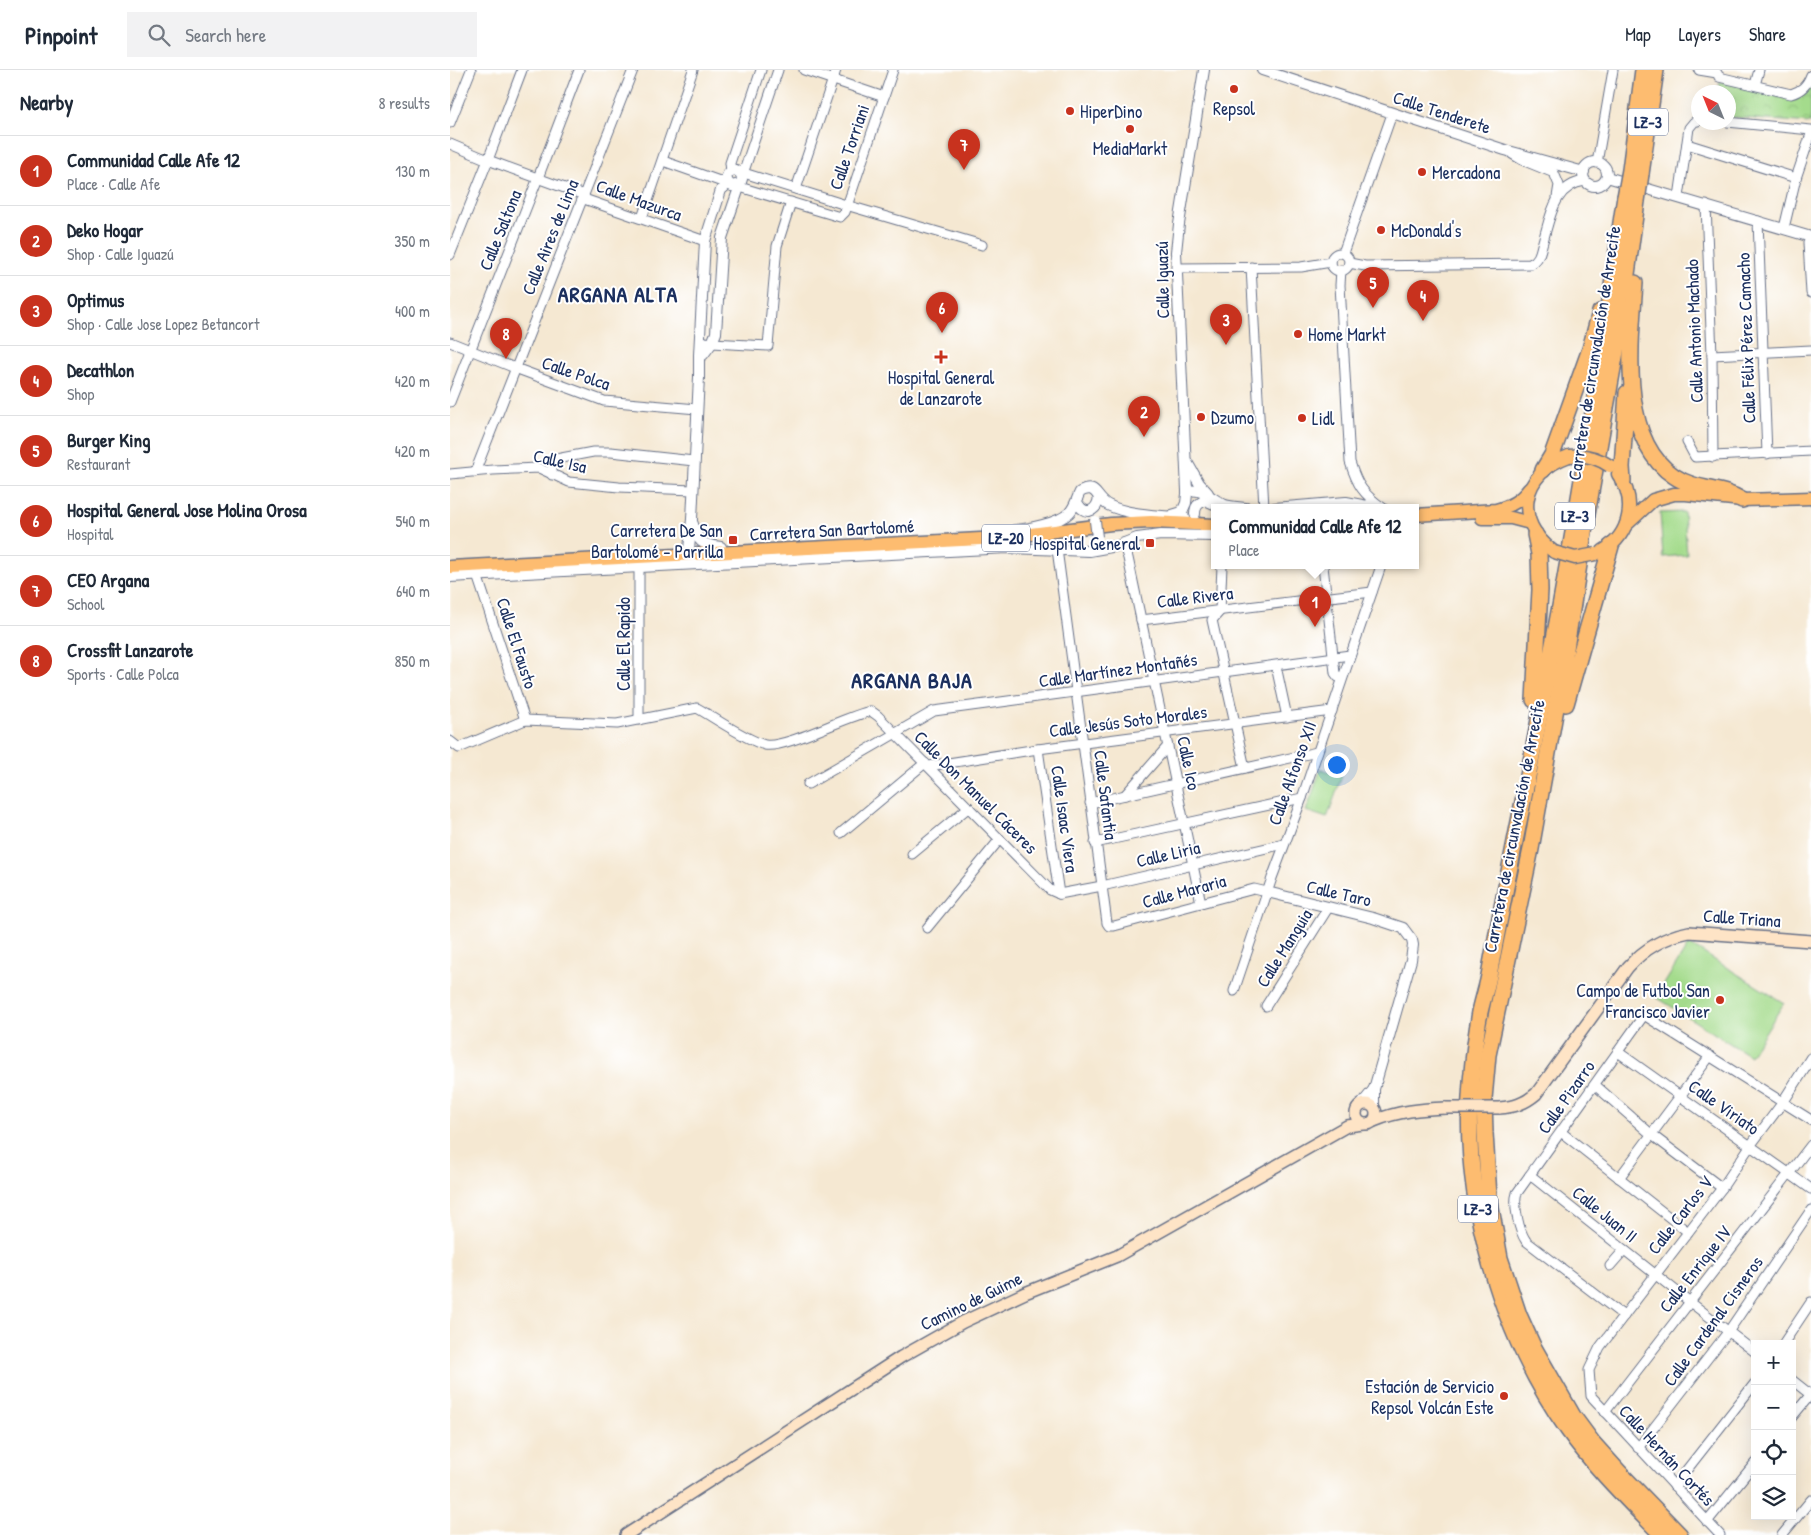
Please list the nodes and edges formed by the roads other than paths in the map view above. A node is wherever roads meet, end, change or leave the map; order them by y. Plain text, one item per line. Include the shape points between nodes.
1 (470, 70) edge
2 (522, 70) edge
3 (579, 70) edge
4 (633, 70) edge
5 (693, 70) edge
6 (762, 70) edge
7 (778, 70) edge
8 (804, 70) edge
9 (836, 70) edge
10 (893, 70) edge
11 (1204, 70) edge
12 (1262, 70) edge
13 (1613, 70) edge
14 (1643, 70) edge
15 (1656, 70) edge
16 (1699, 70) edge
17 (1759, 70) edge
18 (1717, 72) edge
19 (1811, 75) edge
20 (833, 80) junction
21 (1755, 85) junction
22 (884, 97) junction
23 (1392, 114) junction
24 (450, 123) edge
25 (1736, 123) edge
26 (1691, 126) edge
27 (1811, 132) edge
28 (450, 144) edge
29 (1687, 144) junction
30 (1505, 150) junction
31 (488, 160) junction
32 (663, 161) junction
33 (1597, 163) junction
34 (736, 172) junction
35 (1635, 172) junction
36 (1585, 176) junction
37 (1607, 177) junction
38 (538, 178) junction
39 (1796, 178) junction
40 (728, 184) junction
41 (739, 184) junction
42 (796, 189) junction
43 (584, 197) junction
44 (1680, 197) junction
45 (1557, 198) junction
46 (1631, 199) junction
47 (791, 202) junction
48 (846, 205) junction
49 (1706, 205) junction
50 (1622, 215) junction
51 (642, 218) junction
52 (1758, 221) junction
53 (1784, 228) junction
54 (1811, 237) edge
55 (1632, 240) junction
56 (706, 241) junction
57 (982, 245) dead end
58 (1343, 253) junction
59 (450, 255) edge
60 (1331, 262) junction
61 (1349, 263) junction
62 (1251, 267) junction
63 (1176, 268) junction
64 (1341, 270) junction
65 (1811, 293) edge
66 (700, 338) junction
67 (450, 342) edge
68 (712, 343) junction
69 (470, 350) junction
70 (1811, 350) edge
71 (1762, 352) junction
72 (1631, 353) junction
73 (703, 355) joint
74 (1712, 355) junction
75 (515, 368) junction
76 (699, 377) junction
77 (450, 402) edge
78 (697, 409) junction
79 (1687, 442) dead end
80 (1811, 451) edge
81 (1767, 454) junction
82 (1713, 457) junction
83 (1185, 459) junction
84 (694, 461) junction
85 (1543, 470) junction
86 (475, 472) junction
87 (450, 474) edge
88 (552, 474) junction
89 (1626, 486) junction
90 (1531, 487) junction
91 (693, 490) junction
92 (1187, 492) junction
93 (1207, 497) junction
94 (1099, 498) junction
95 (1811, 498) edge
96 (1653, 500) junction
97 (1742, 500) junction
98 (1077, 502) junction
99 (1217, 504) edge
100 (1223, 504) edge
101 (1264, 504) edge
102 (1322, 504) edge
103 (1357, 504) edge
104 (1378, 504) edge
105 (1092, 510) junction
106 (1419, 515) edge
107 (1168, 516) junction
108 (1198, 517) junction
109 (692, 519) junction
110 (1211, 519) edge
111 (1419, 521) edge
112 (1626, 525) junction
113 (1211, 527) edge
114 (1211, 527) edge
115 (1533, 528) junction
116 (1211, 536) edge
117 (1123, 543) junction
118 (1611, 546) junction
119 (721, 547) junction
120 (689, 549) junction
121 (1057, 549) junction
122 (1100, 549) junction
123 (497, 560) junction
124 (450, 561) edge
125 (553, 562) junction
126 (450, 567) edge
127 (639, 567) junction
128 (1222, 569) edge
129 (1323, 569) edge
130 (1381, 569) edge
131 (450, 571) edge
132 (477, 576) junction
133 (450, 577) edge
134 (1372, 592) junction
135 (1326, 597) junction
136 (1220, 611) junction
137 (1141, 620) junction
138 (1350, 655) junction
139 (1333, 658) junction
140 (1276, 666) junction
141 (1224, 671) junction
142 (1342, 678) junction
143 (1153, 681) junction
144 (1077, 692) junction
145 (1332, 711) junction
146 (1287, 716) junction
147 (525, 720) junction
148 (639, 720) junction
149 (1235, 723) junction
150 (1165, 732) junction
151 (895, 734) junction
152 (450, 741) edge
153 (1083, 743) junction
154 (1168, 746) junction
155 (1038, 749) junction
156 (1316, 752) junction
157 (927, 765) junction
158 (1245, 768) junction
159 (808, 784) dead end
160 (1176, 784) junction
161 (1125, 795) junction
162 (1302, 798) junction
163 (1090, 803) junction
164 (969, 807) junction
165 (1521, 815) junction
166 (1184, 824) junction
167 (841, 833) dead end
168 (1000, 839) junction
169 (1095, 843) junction
170 (1284, 844) junction
171 (1531, 849) junction
172 (912, 854) dead end
173 (1192, 865) junction
174 (1102, 886) junction
175 (1267, 892) junction
176 (1059, 894) junction
177 (1201, 903) junction
178 (1328, 908) junction
179 (1109, 926) joint
180 (927, 928) dead end
181 (1671, 936) joint
182 (1811, 941) edge
183 (1496, 976) junction
184 (1234, 992) dead end
185 (1266, 1006) dead end
186 (1618, 1052) junction
187 (1710, 1056) junction
188 (1811, 1058) edge
189 (1594, 1084) junction
190 (1374, 1089) junction
191 (1680, 1097) junction
192 (1783, 1102) junction
193 (1374, 1108) junction
194 (1359, 1109) junction
195 (1389, 1114) junction
196 (1811, 1120) edge
197 (1368, 1122) junction
198 (1347, 1126) junction
199 (1561, 1132) junction
200 (1652, 1135) junction
201 (1811, 1145) edge
202 (1750, 1146) junction
203 (1789, 1174) junction
204 (1530, 1175) junction
205 (1619, 1178) junction
206 (1722, 1188) junction
207 (1811, 1189) edge
208 (1811, 1210) edge
209 (1688, 1232) junction
210 (1624, 1250) junction
211 (1610, 1266) dead end
212 (1655, 1274) junction
213 (1690, 1302) junction
214 (1811, 1302) edge
215 (1624, 1316) junction
216 (1728, 1332) junction
217 (1786, 1340) edge
218 (1751, 1349) edge
219 (1796, 1383) edge
220 (1753, 1385) edge
221 (1811, 1395) edge
222 (1591, 1396) joint
223 (1605, 1412) junction
224 (1796, 1412) edge
225 (1638, 1448) junction
226 (1751, 1468) edge
227 (1674, 1486) junction
228 (1811, 1500) edge
229 (1707, 1522) junction
230 (626, 1535) edge
231 (1662, 1535) edge
232 (1680, 1535) edge
233 (1720, 1535) edge
234 (1782, 1535) edge

1 - 24 street
2 - 31 street
3 - 38 street, Calle Saltona
4 - 43 street, Calle Aires de Lima
5 - 32 street
6 - 34 street via 730,164
7 - 34 street via 745,168
8 - 20 street
9 - 20 street
10 - 22 street, Calle Torriani
11 - 63 street, Calle Iguazú via 1179,224
12 - 23 street, Calle Tenderete
13 - 33 street
14 - 35 highway, Carretera de circunvalación de Arrecife / LZ-3
15 - 35 highway, Carretera de circunvalación de Arrecife / LZ-3
16 - 18 street
17 - 21 street
18 - 21 street via 1719,77
19 - 21 street via 1806,86 1791,94
20 - 22 street
20 - 42 street
22 - 48 street, Calle Torriani
23 - 30 street, Calle Tenderete
23 - 58 street
25 - 27 street
26 - 29 street
27 - 39 street
28 - 31 street, Calle Mazurca
29 - 39 street
29 - 44 street
30 - 36 street, Calle Tenderete
30 - 45 street via 1554,173 1559,185
31 - 38 street, Calle Mazurca
31 - 59 street
32 - 40 street
32 - 51 street
33 - 36 street via 1586,167
33 - 37 street via 1607,170
34 - 40 street via 727,174
34 - 41 street via 742,179
34 - 42 street
35 - 46 highway, Carretera de circunvalación de Arrecife / LZ-3, bridge
36 - 37 street via 1591,185 1597,186
36 - 45 street via 1569,185
37 - 44 street
38 - 43 street, Calle Mazurca
38 - 69 street, Calle Saltona
39 - 53 street
40 - 41 street
40 - 56 street via 721,190
41 - 47 street
41 - 68 street via 722,238 716,333
42 - 48 street
43 - 51 street, Calle Mazurca
43 - 75 street, Calle Aires de Lima
44 - 49 street
45 - 61 street via 1538,256 1530,264 1365,266
46 - 50 highway, Carretera de circunvalación de Arrecife / LZ-3
46 - 55 highway, Carretera de circunvalación de Arrecife / LZ-3
47 - 48 street via 840,217
47 - 68 street via 778,246 768,346
48 - 57 street
49 - 52 street
49 - 74 street, Calle Antonio Machado
50 - 85 highway, LZ-3 via 1590,349 1552,455
50 - 165 highway, Carretera de circunvalación de Arrecife / LZ-3 via 1570,546
51 - 56 street, Calle Mazurca
52 - 53 street
52 - 71 street, Calle Félix Pérez Camacho
53 - 54 street
54 - 65 street via 1808,243
55 - 72 highway, LZ-3 via 1637,257
55 - 171 highway, Carretera de circunvalación de Arrecife / LZ-3 via 1618,340
56 - 66 street
58 - 60 street via 1336,254
58 - 61 street
60 - 62 street via 1301,267
60 - 64 street via 1334,268
61 - 64 street
62 - 63 street
62 - 101 street
63 - 83 street, Calle Iguazú
64 - 104 street via 1350,462 1360,486
66 - 68 street
66 - 76 street
67 - 69 street, Calle Polca
68 - 73 street
69 - 75 street, Calle Polca
69 - 77 street, Calle Saltona
70 - 71 street
71 - 74 street
71 - 81 street, Calle Félix Pérez Camacho
72 - 89 highway, LZ-3 via 1622,467
72 - 97 highway, LZ-3 via 1636,416 1643,439 1654,458 1685,483 1734,495
73 - 76 street
74 - 82 street, Calle Antonio Machado
75 - 78 street, Calle Polca via 604,401
75 - 86 street, Calle Aires de Lima
76 - 78 street
78 - 84 street
79 - 82 street via 1695,457
80 - 81 street
81 - 82 street
83 - 92 street, Calle Iguazú
83 - 93 street
84 - 88 street via 593,452 556,459
84 - 91 street
85 - 89 main road, bridge via 1569,456 1595,458 1610,466
85 - 90 main road
86 - 87 street, Calle Isa
86 - 88 street, Calle Isa via 539,468
88 - 91 street, Calle Isa via 569,482
89 - 96 main road via 1634,495
89 - 112 main road via 1630,508
90 - 106 main road via 1522,499 1507,507
90 - 115 main road via 1528,511
91 - 109 street
92 - 93 street
92 - 107 street via 1182,512
92 - 108 street
93 - 99 street
93 - 100 street
93 - 108 street via 1195,508
94 - 98 street via 1097,493 1086,489 1080,492
94 - 105 street via 1098,505
94 - 107 street via 1114,507
95 - 97 main road
96 - 97 main road via 1686,494
96 - 112 main road
98 - 105 street via 1080,508
98 - 119 street, Carretera San Bartolomé via 1065,517 998,532
102 - 103 street
105 - 122 street, bridge
107 - 108 street
108 - 110 street
109 - 119 street via 702,544
109 - 120 street
111 - 115 main road via 1511,518
112 - 118 main road
113 - 125 main road, Carretera San Bartolomé / LZ-20 via 1151,522 1111,524 999,538
114 - 131 main road, Carretera San Bartolomé / LZ-20 via 1113,528 999,542
115 - 118 main road, bridge via 1554,552 1575,558 1596,554
115 - 165 highway, LZ-3 via 1539,554 1540,590 1535,692
116 - 117 street, Carretera San Bartolomé via 1161,535
117 - 122 street, Carretera San Bartolomé
117 - 137 street, Calle Ico
118 - 171 highway, LZ-3 via 1570,686 1543,813
119 - 120 street, Carretera San Bartolomé
120 - 123 street, Carretera San Bartolomé
121 - 122 street, Carretera San Bartolomé
121 - 127 street, Carretera San Bartolomé via 1007,548
121 - 144 street, Calle Safantia
123 - 124 street, Carretera San Bartolomé
123 - 125 main road
123 - 126 main road
125 - 126 main road, Carretera San Bartolomé / LZ-20
127 - 132 street, Carretera San Bartolomé
127 - 148 street, Calle El Rapido
128 - 136 street
129 - 135 street
130 - 134 street, Calle Alfonso XII
132 - 133 street, Carretera San Bartolomé
132 - 147 street, Calle El Fausto
134 - 135 street, Calle Rivera
134 - 138 street, Calle Alfonso XII
135 - 136 street, Calle Rivera
135 - 139 street
136 - 137 street, Calle Rivera
136 - 141 street via 1212,620
137 - 143 street, Calle Ico
138 - 139 street, Calle Martínez Montañés
138 - 142 street, Calle Alfonso XII
139 - 140 street, Calle Martínez Montañés
139 - 142 street via 1335,673
140 - 141 street, Calle Martínez Montañés
140 - 146 street
141 - 143 street, Calle Martínez Montañés
141 - 149 street
142 - 145 street, Calle Alfonso XII
143 - 144 street, Calle Martínez Montañés
143 - 150 street, Calle Ico
144 - 151 street, Calle Martínez Montañés via 934,711
144 - 153 street, Calle Safantia
145 - 146 street, Calle Jesús Soto Morales
145 - 156 street, Calle Alfonso XII
146 - 149 street, Calle Jesús Soto Morales
147 - 148 street via 617,724
147 - 152 street via 459,748
148 - 151 street, Calle Don Manuel Cáceres via 697,708 754,741 767,745 790,741 871,711
149 - 150 street, Calle Jesús Soto Morales
149 - 158 street
150 - 153 street, Calle Jesús Soto Morales
150 - 154 street, Calle Ico
151 - 157 street, Calle Don Manuel Cáceres
151 - 159 street, Calle Martínez Montañés
153 - 155 street, Calle Jesús Soto Morales
153 - 163 street, Calle Safantia
154 - 160 street, Calle Ico
154 - 161 street
155 - 157 street, Calle Jesús Soto Morales
155 - 176 street, Calle Isaac Viera
156 - 158 street
156 - 162 street, Calle Alfonso XII
157 - 164 street, Calle Don Manuel Cáceres
157 - 167 street
158 - 160 street
160 - 161 street
160 - 166 street, Calle Ico
161 - 163 street
162 - 166 street
162 - 170 street, Calle Alfonso XII
163 - 169 street, Calle Safantia
164 - 168 street, Calle Don Manuel Cáceres
164 - 172 street
165 - 183 highway, Carretera de circunvalación de Arrecife / LZ-3 via 1494,950
166 - 169 street
166 - 173 street, Calle Ico
168 - 176 street, Calle Don Manuel Cáceres via 1050,890
168 - 180 street
169 - 174 street, Calle Safantia
170 - 173 street, Calle Liria
170 - 175 street, Calle Alfonso XII
171 - 183 highway, Carretera de circunvalación de Arrecife / LZ-3 via 1510,952
173 - 174 street, Calle Liria
173 - 177 street, Calle Ico
174 - 176 street, Calle Liria
174 - 179 street, Calle Safantia
175 - 177 street, Calle Mararia via 1254,889
175 - 178 street, Calle Taro
175 - 184 street, Calle Alfonso XII
177 - 179 street, Calle Mararia
178 - 185 street, Calle Manguia
178 - 190 street, Calle Taro via 1403,928 1414,945
181 - 182 main road, Calle Triana via 1689,932
181 - 195 main road, Camino de Guime, bridge via 1639,955 1628,967 1536,1094 1526,1103 1514,1107 1416,1109
183 - 231 highway, Carretera de circunvalación de Arrecife / LZ-3 via 1480,1014 1472,1074 1471,1124 1476,1193 1490,1262 1514,1333 1534,1376 1554,1408 1597,1466
183 - 232 highway, Carretera de circunvalación de Arrecife / LZ-3 via 1484,1107 1489,1197 1500,1258 1533,1346 1573,1416 1593,1443
186 - 187 street, Calle Pizarro via 1644,1015
186 - 189 street, Calle Pizarro
186 - 191 street, Calle Viriato
187 - 191 street
187 - 192 street
188 - 192 street, Calle Carlos V
189 - 199 street, Calle Pizarro
189 - 200 street
190 - 193 street
190 - 194 street
191 - 200 street
191 - 202 street, Calle Viriato
192 - 196 street
192 - 202 street, Calle Carlos V
193 - 194 main road via 1366,1104
193 - 195 main road
193 - 197 main road via 1376,1114
194 - 197 main road via 1358,1120
194 - 198 main road, Camino de Guime
195 - 197 main road, Camino de Guime
197 - 198 main road, Camino de Guime
198 - 230 main road, Camino de Guime via 1117,1256 963,1322 901,1357
199 - 204 street, Calle Pizarro
199 - 205 street
200 - 205 street
200 - 206 street
201 - 203 street, Calle Enrique IV
202 - 203 street, Calle Viriato
202 - 206 street, Calle Carlos V
203 - 207 street, Calle Viriato
203 - 213 street, Calle Enrique IV
204 - 210 street, Calle Juan II
204 - 215 street, Calle Pizarro via 1515,1198 1521,1233 1526,1241
205 - 209 street
206 - 209 street, Calle Carlos V
208 - 216 street, Calle Cardenal Cisneros
209 - 212 street, Calle Carlos V
210 - 211 street
210 - 212 street, Calle Juan II
212 - 213 street, Calle Juan II
212 - 215 street, Calle Carlos V
213 - 216 street, Calle Juan II
213 - 223 street, Calle Enrique IV
214 - 217 street
215 - 222 street, Calle Carlos V via 1600,1347 1589,1370
216 - 218 street, Calle Juan II
216 - 225 street, Calle Cardenal Cisneros
219 - 221 street
220 - 227 street
221 - 224 street
222 - 223 street, Calle Hernán Cortés
223 - 225 street, Calle Hernán Cortés
225 - 227 street, Calle Hernán Cortés
226 - 229 street
227 - 229 street, Calle Hernán Cortés
228 - 234 street
229 - 233 street, Calle Hernán Cortés

